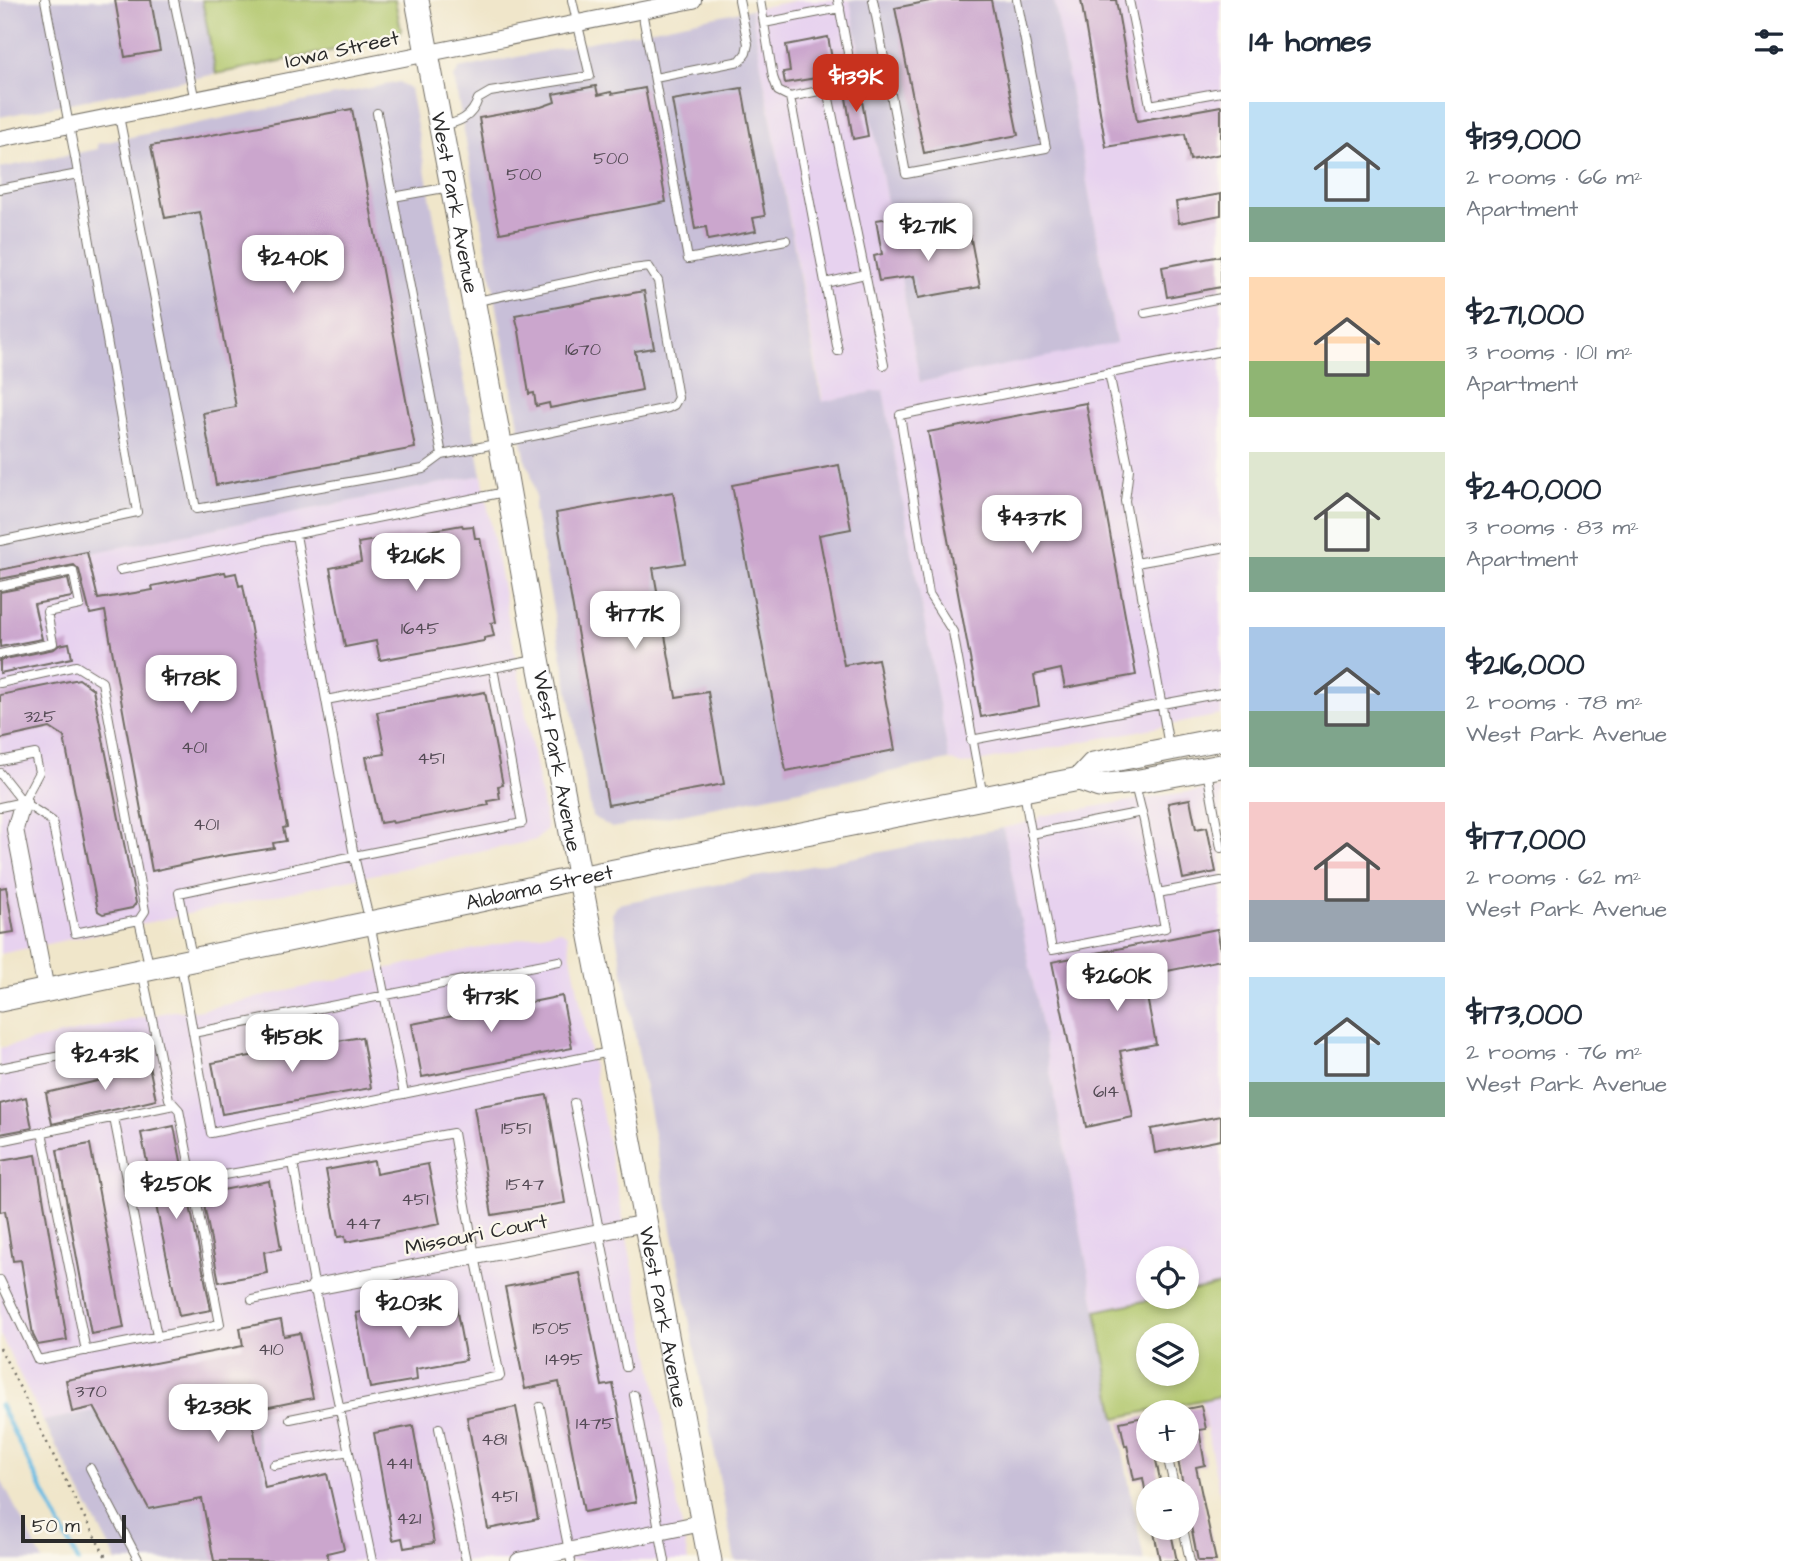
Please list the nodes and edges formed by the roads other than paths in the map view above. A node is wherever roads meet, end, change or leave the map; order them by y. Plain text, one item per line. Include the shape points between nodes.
1 (45, 0) edge
2 (174, 0) edge
3 (417, 0) edge
4 (572, 0) edge
5 (693, 0) edge
6 (739, 0) edge
7 (760, 0) edge
8 (873, 0) edge
9 (1017, 0) edge
10 (1129, 0) edge
11 (676, 2) edge
12 (839, 4) edge
13 (642, 10) junction
14 (576, 22) junction
15 (764, 23) junction
16 (428, 53) junction
17 (655, 78) junction
18 (827, 89) junction
19 (1221, 92) edge
20 (790, 97) junction
21 (195, 101) junction
22 (377, 113) dead end
23 (119, 116) junction
24 (68, 125) junction
25 (441, 127) junction
26 (0, 139) edge
27 (78, 174) junction
28 (452, 186) junction
29 (0, 189) edge
30 (393, 197) junction
31 (786, 240) dead end
32 (865, 274) junction
33 (825, 283) junction
34 (1221, 298) edge
35 (474, 302) junction
36 (1146, 313) dead end
37 (1221, 351) edge
38 (838, 352) dead end
39 (884, 365) dead end
40 (1109, 373) junction
41 (500, 443) junction
42 (442, 455) junction
43 (509, 491) junction
44 (296, 535) junction
45 (0, 541) edge
46 (1221, 548) edge
47 (1136, 563) junction
48 (120, 570) dead end
49 (0, 586) edge
50 (0, 654) edge
51 (538, 659) junction
52 (494, 668) junction
53 (0, 683) edge
54 (1221, 693) edge
55 (326, 700) junction
56 (1161, 704) junction
57 (1221, 739) edge
58 (971, 740) junction
59 (1169, 749) junction
60 (0, 761) edge
61 (1213, 767) edge
62 (0, 773) edge
63 (1079, 779) junction
64 (1134, 782) junction
65 (1024, 790) junction
66 (983, 798) junction
67 (23, 802) junction
68 (0, 807) edge
69 (1142, 812) junction
70 (1031, 834) junction
71 (1221, 848) edge
72 (354, 856) junction
73 (579, 878) junction
74 (1221, 881) edge
75 (1158, 893) junction
76 (139, 920) junction
77 (370, 923) junction
78 (187, 961) junction
79 (559, 961) dead end
80 (146, 969) junction
81 (46, 990) junction
82 (385, 996) junction
83 (0, 1000) edge
84 (193, 1033) junction
85 (156, 1037) junction
86 (612, 1052) junction
87 (0, 1068) edge
88 (404, 1094) junction
89 (574, 1103) dead end
90 (174, 1105) junction
91 (114, 1118) junction
92 (42, 1132) junction
93 (0, 1142) edge
94 (293, 1163) junction
95 (224, 1175) dead end
96 (646, 1223) junction
97 (599, 1232) junction
98 (475, 1256) junction
99 (0, 1280) edge
100 (315, 1287) junction
101 (252, 1300) dead end
102 (157, 1336) junction
103 (86, 1351) junction
104 (626, 1367) dead end
105 (634, 1395) dead end
106 (540, 1407) dead end
107 (340, 1409) junction
108 (290, 1419) dead end
109 (439, 1428) dead end
110 (349, 1451) junction
111 (274, 1465) dead end
112 (90, 1468) dead end
113 (702, 1523) junction
114 (659, 1532) junction
115 (1186, 1540) edge
116 (570, 1556) edge
117 (139, 1561) edge
118 (372, 1561) edge
119 (466, 1561) edge
120 (519, 1561) edge
121 (665, 1561) edge
122 (710, 1561) edge
123 (1190, 1561) edge

1 - 24 lane
2 - 21 lane
3 - 16 street, West Park Avenue
4 - 14 lane
5 - 11 street, Iowa Street
6 - 17 lane via 748,44 740,61
7 - 15 lane
8 - 9 lane via 906,174 1046,148
10 - 19 lane via 1150,105
11 - 13 street, Iowa Street
12 - 15 lane
12 - 18 lane via 848,53 846,73 838,87
13 - 14 street, Iowa Street
13 - 17 lane
14 - 16 street, Iowa Street
14 - 25 lane via 590,76 490,92 478,99 461,121
15 - 20 lane via 773,77 778,91
16 - 21 street, Iowa Street
16 - 25 street, West Park Avenue
17 - 31 lane via 688,259
18 - 20 lane
18 - 32 lane
20 - 33 lane
21 - 23 street, Iowa Street
22 - 30 lane
23 - 24 street, Iowa Street
23 - 42 lane via 196,509 423,469
24 - 26 street, Iowa Street
24 - 27 lane
25 - 28 street, West Park Avenue
27 - 29 lane
27 - 45 lane via 137,512
28 - 30 lane
28 - 35 street, West Park Avenue
30 - 42 lane
32 - 33 lane
32 - 39 lane
33 - 38 lane
34 - 36 lane
35 - 41 street, West Park Avenue
35 - 41 lane via 649,267 658,281 678,398 674,405
37 - 40 lane
40 - 47 lane via 1129,469 1125,501
40 - 58 lane via 900,415 929,594 953,632
41 - 42 lane
41 - 43 street, West Park Avenue
43 - 44 lane
43 - 51 street, West Park Avenue
44 - 48 lane
44 - 55 lane
46 - 47 lane
47 - 56 lane
49 - 50 lane via 74,571 80,605 47,612 53,643
51 - 52 lane
51 - 73 street, West Park Avenue
52 - 55 lane
52 - 72 lane via 522,823
53 - 76 lane via 76,666 102,682 145,911
54 - 56 lane
55 - 72 lane
56 - 58 lane
56 - 59 lane
57 - 59 street, Alabama Street
58 - 66 lane
59 - 63 street, Alabama Street via 1093,764
60 - 67 lane via 35,754 39,772
61 - 64 street, Alabama Street
61 - 71 lane
62 - 67 lane
63 - 64 street, Alabama Street via 1099,786
63 - 65 street, Alabama Street
64 - 69 lane
65 - 66 street, Alabama Street
65 - 70 lane
66 - 73 street, Alabama Street
67 - 68 lane
67 - 76 lane via 52,821 75,933
67 - 81 street via 15,829
69 - 70 lane
69 - 75 lane
70 - 75 lane via 1052,950 1165,928
72 - 77 lane
72 - 78 lane via 179,893
73 - 77 street, Alabama Street
73 - 86 street, West Park Avenue
74 - 75 lane
76 - 80 lane
77 - 78 street, Alabama Street
77 - 82 lane
78 - 80 street, Alabama Street
78 - 84 lane
79 - 82 lane
80 - 81 street, Alabama Street
80 - 85 lane
81 - 83 street, Alabama Street
82 - 84 lane
82 - 88 lane
84 - 88 lane via 211,1133
85 - 87 lane
85 - 90 lane
86 - 88 lane
86 - 96 street, West Park Avenue
89 - 97 lane
90 - 91 lane
90 - 102 lane via 179,1110 220,1324
91 - 92 lane
91 - 102 lane
92 - 93 lane
92 - 103 lane
94 - 95 lane
94 - 98 lane via 453,1133
94 - 100 lane
96 - 97 street, Missouri Court
96 - 113 street, West Park Avenue
97 - 98 street, Missouri Court
97 - 104 lane
98 - 100 street, Missouri Court
98 - 107 lane via 500,1376
99 - 103 lane via 38,1360
100 - 101 lane
100 - 107 lane
102 - 103 lane
105 - 114 lane
106 - 116 lane
107 - 108 lane
107 - 110 lane
109 - 119 lane
110 - 111 lane
110 - 118 lane
112 - 117 lane
113 - 114 street
113 - 122 street, West Park Avenue
114 - 116 street
114 - 121 lane
115 - 123 lane
116 - 120 street

